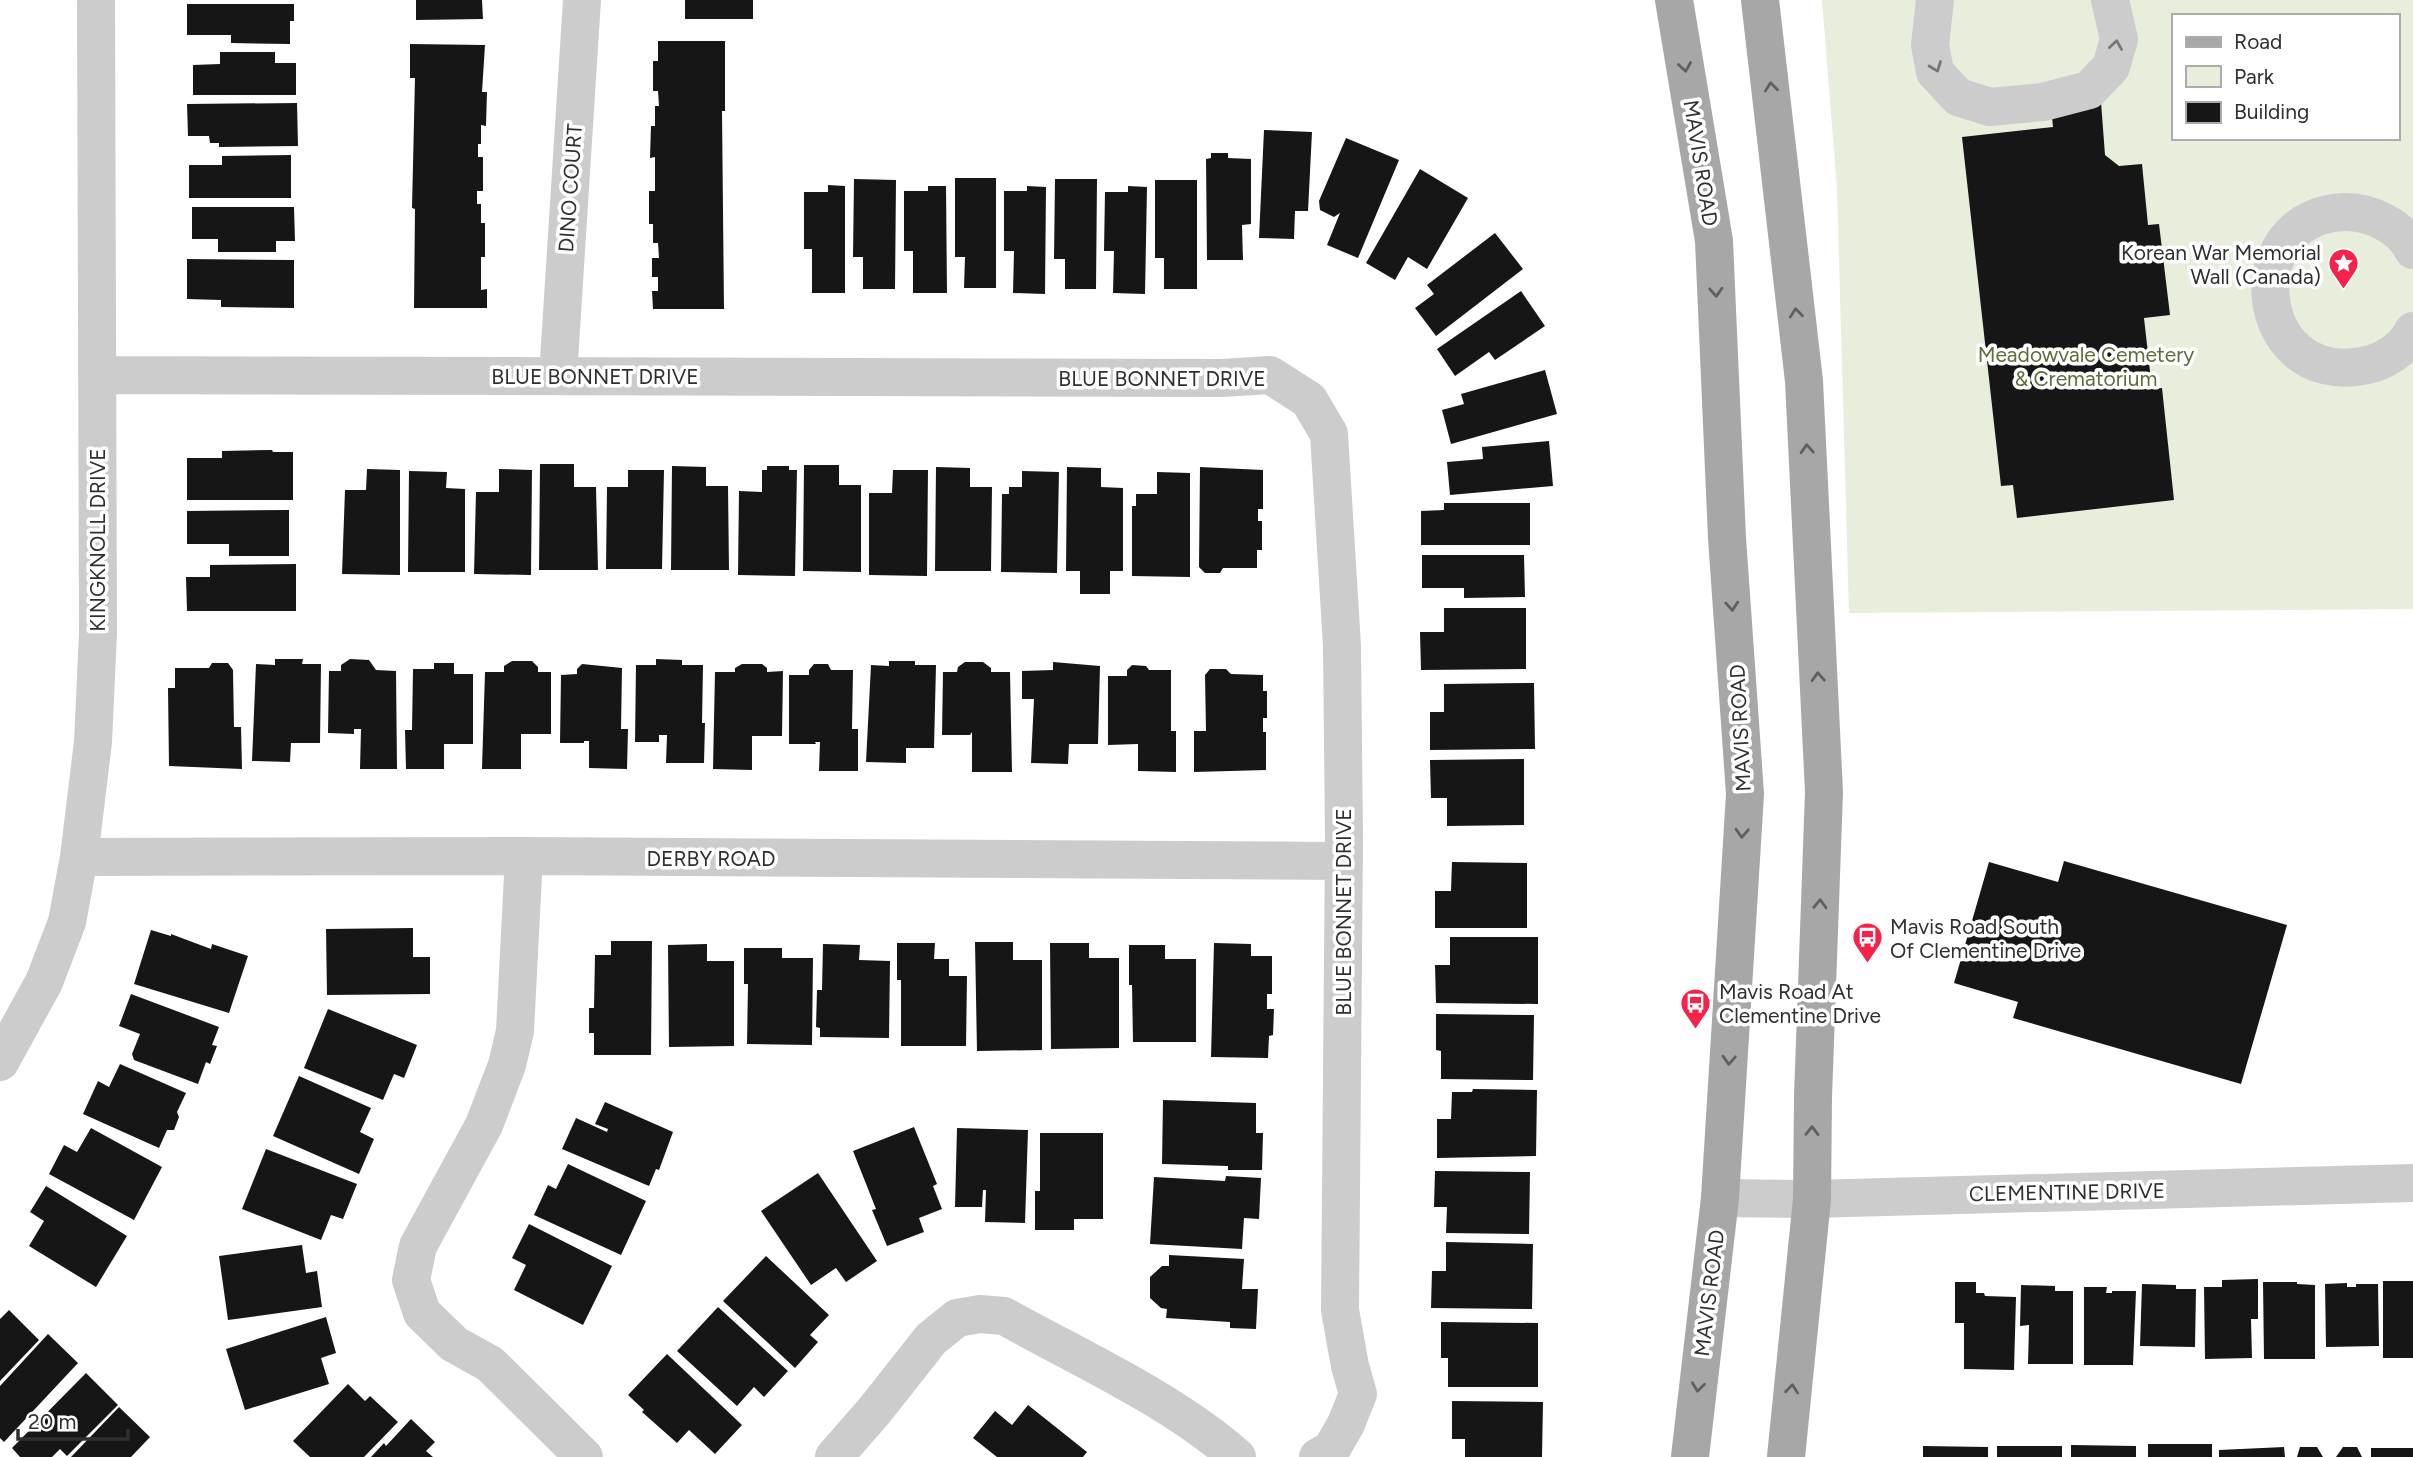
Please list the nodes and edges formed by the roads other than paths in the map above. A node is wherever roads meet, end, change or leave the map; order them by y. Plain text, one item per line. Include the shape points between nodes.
1 (96, 0) edge
2 (582, 0) edge
3 (1674, 0) edge
4 (1760, 0) edge
5 (1935, 0) edge
6 (2110, 0) edge
7 (2413, 250) edge
8 (2413, 331) edge
9 (97, 375) junction
10 (558, 376) junction
11 (524, 856) junction
12 (79, 857) junction
13 (1344, 861) junction
14 (0, 1062) edge
15 (2413, 1183) edge
16 (1720, 1198) junction
17 (1812, 1199) junction
18 (584, 1457) edge
19 (834, 1457) edge
20 (1237, 1457) edge
21 (1318, 1457) edge
22 (1690, 1457) edge
23 (1786, 1457) edge

1 - 9 street, KINGKNOLL DRIVE
2 - 10 street, DINO COURT
3 -> 16 main road, MAVIS ROAD via 1714,241 1727,538 1745,794
17 -> 4 main road via 1824,792 1804,381
5 -> 6 street via 1930,45 1935,72 1958,97 1990,107 2043,103 2089,90 2111,67 2119,39
7 - 8 street via 2392,227 2371,216 2347,212 2322,216 2301,227 2283,245 2272,267 2269,291 2273,315 2284,337 2301,354 2323,365 2347,369 2371,365 2393,354
9 - 10 street, BLUE BONNET DRIVE
9 - 12 street, KINGKNOLL DRIVE via 98,633 93,742
10 - 13 street, BLUE BONNET DRIVE via 1270,376 1309,400 1329,434 1342,646
11 - 12 street, DERBY ROAD
11 - 13 street, DERBY ROAD
11 - 18 street via 515,1031 506,1065 484,1125 418,1246 411,1280 422,1313 454,1344 490,1364
12 - 14 street, KINGKNOLL DRIVE via 67,922 44,982
13 - 21 street, BLUE BONNET DRIVE via 1340,1310 1358,1394 1331,1450
15 - 17 street, CLEMENTINE DRIVE
16 - 17 street, CLEMENTINE DRIVE
16 -> 22 main road, MAVIS ROAD
23 -> 17 main road
19 - 20 street via 931,1339 957,1318 980,1314 1004,1316 1150,1397

